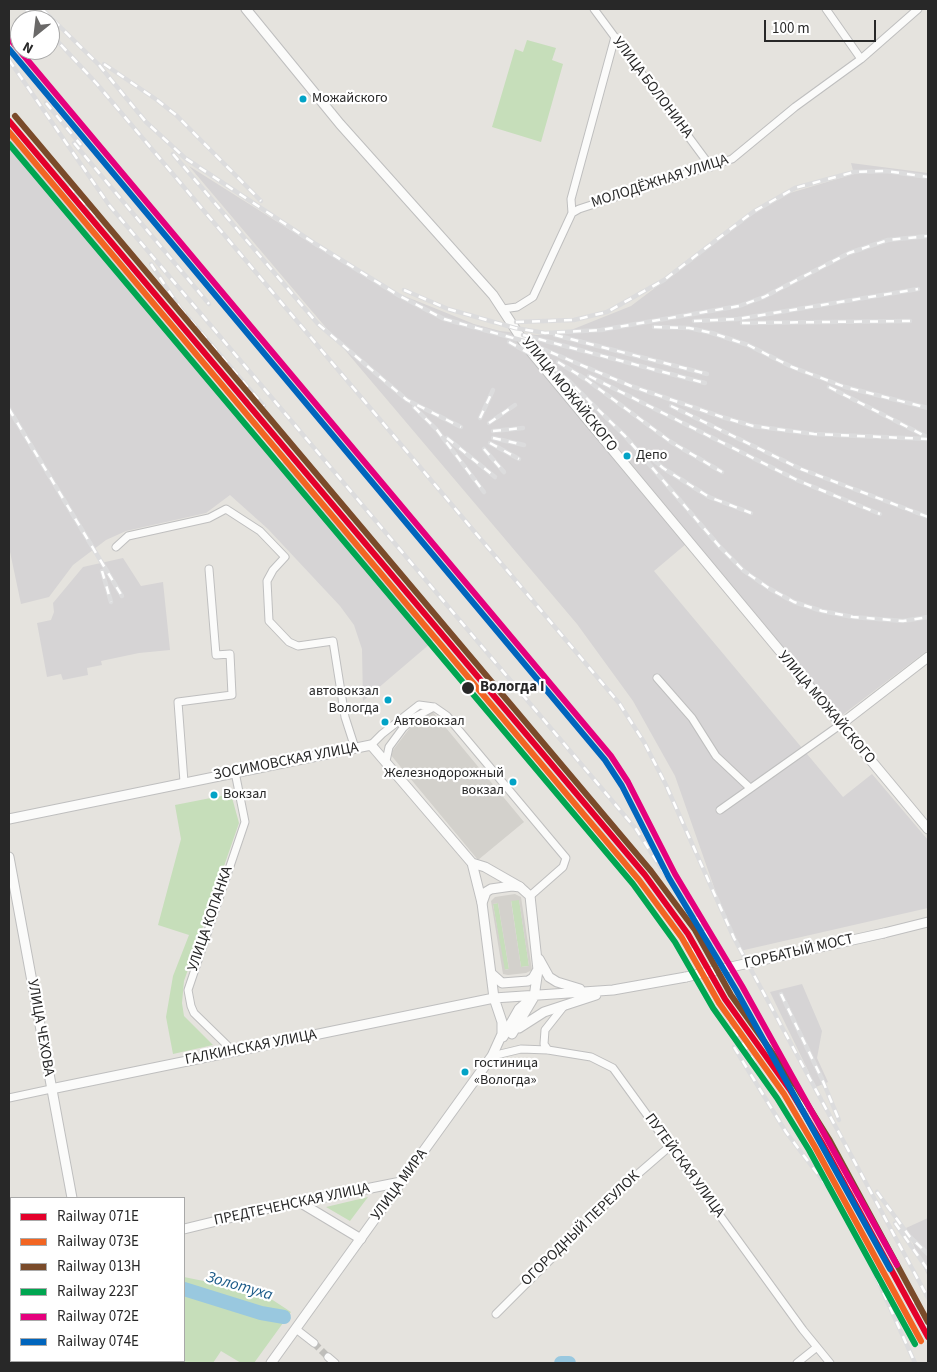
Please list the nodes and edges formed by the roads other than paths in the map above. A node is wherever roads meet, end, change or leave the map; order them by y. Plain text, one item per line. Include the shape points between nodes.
1 (246, 9) edge
2 (594, 9) edge
3 (826, 9) edge
4 (915, 10) edge
5 (615, 37) junction
6 (861, 60) junction
7 (711, 167) junction
8 (572, 213) junction
9 (504, 309) junction
10 (116, 547) dead end
11 (209, 569) dead end
12 (928, 657) edge
13 (657, 678) dead end
14 (434, 707) junction
15 (840, 725) junction
16 (372, 745) junction
17 (355, 748) junction
18 (386, 761) junction
19 (235, 772) junction
20 (184, 782) junction
21 (750, 788) junction
22 (720, 810) dead end
23 (9, 819) edge
24 (928, 829) edge
25 (9, 857) edge
26 (472, 863) junction
27 (520, 887) junction
28 (531, 899) junction
29 (482, 903) junction
30 (928, 922) edge
31 (536, 953) junction
32 (538, 970) junction
33 (491, 974) junction
34 (612, 990) junction
35 (534, 997) junction
36 (494, 998) junction
37 (566, 1004) junction
38 (512, 1034) junction
39 (499, 1043) junction
40 (548, 1050) junction
41 (233, 1051) junction
42 (492, 1056) junction
43 (51, 1089) junction
44 (9, 1098) edge
45 (669, 1147) junction
46 (401, 1182) junction
47 (72, 1197) edge
48 (301, 1202) junction
49 (185, 1229) edge
50 (361, 1239) junction
51 (496, 1314) dead end
52 (296, 1329) junction
53 (314, 1343) tunnel mouth
54 (817, 1347) junction
55 (328, 1356) tunnel mouth
56 (271, 1363) edge
57 (335, 1363) edge
58 (797, 1363) edge
59 (830, 1363) edge

1 - 9 main road, УЛИЦА МОЖАЙСКОГО via 340,124
2 - 5 street, УЛИЦА БОЛОНИНА
3 - 6 street
4 - 6 street, МОЛОДЁЖНАЯ УЛИЦА
5 - 7 street, УЛИЦА БОЛОНИНА
5 - 8 street via 571,199
6 - 7 street, МОЛОДЁЖНАЯ УЛИЦА via 732,159
7 - 8 street, МОЛОДЁЖНАЯ УЛИЦА
8 - 9 street, МОЛОДЁЖНАЯ УЛИЦА via 534,294 517,307
9 - 15 main road, УЛИЦА МОЖАЙСКОГО via 526,347
10 - 17 street via 128,536 208,518 226,509 260,531 285,557 267,581 268,621 289,642 298,646 333,641 345,717
11 - 20 street via 216,655 230,654 232,695 178,702
12 - 15 main road
13 - 21 street via 692,718 716,756
14 - 16 street via 414,707
14 - 18 street via 423,711 403,728 390,747
14 - 28 street via 447,716 566,858 563,867
15 - 21 street
15 - 24 main road, УЛИЦА МОЖАЙСКОГО
16 - 17 main road, ЗОСИМОВСКАЯ УЛИЦА
16 - 18 main road, ЗОСИМОВСКАЯ УЛИЦА
17 - 19 main road, ЗОСИМОВСКАЯ УЛИЦА
18 - 26 main road, ЗОСИМОВСКАЯ УЛИЦА
19 - 20 main road, ЗОСИМОВСКАЯ УЛИЦА
19 - 41 street, УЛИЦА КОПАНКА via 245,822 188,990 194,1013
20 - 23 main road, ЗОСИМОВСКАЯ УЛИЦА
21 - 22 street
25 - 43 main road, УЛИЦА ЧЕХОВА
26 - 27 main road
26 - 29 main road, ЗОСИМОВСКАЯ УЛИЦА
27 - 28 main road
27 - 29 main road via 491,889 486,892
28 - 31 main road
29 - 33 main road, ЗОСИМОВСКАЯ УЛИЦА
30 - 34 main road, ГОРБАТЫЙ МОСТ, bridge via 686,977
31 - 32 main road
31 - 34 main road via 543,968 557,982 577,989
32 - 33 main road via 528,981 502,983
32 - 35 main road
33 - 36 main road, ЗОСИМОВСКАЯ УЛИЦА
34 - 35 main road, ГАЛКИНСКАЯ УЛИЦА
34 - 37 main road
35 - 36 main road, ГАЛКИНСКАЯ УЛИЦА
35 - 38 main road
35 - 39 main road via 524,1002
36 - 39 main road, УЛИЦА МИРА via 502,1022
36 - 41 main road, ГАЛКИНСКАЯ УЛИЦА
37 - 38 main road via 544,1012
37 - 40 street via 545,1030 543,1040
38 - 42 main road
39 - 42 main road, УЛИЦА МИРА
40 - 42 street, ПУТЕЙСКАЯ УЛИЦА via 521,1049
40 - 45 street, ПУТЕЙСКАЯ УЛИЦА via 590,1057 613,1068
41 - 43 main road, ГАЛКИНСКАЯ УЛИЦА
42 - 46 main road, УЛИЦА МИРА
43 - 44 street, ГАЛКИНСКАЯ УЛИЦА
43 - 47 main road, УЛИЦА ЧЕХОВА
45 - 51 street, ОГОРОДНЫЙ ПЕРЕУЛОК via 624,1186
45 - 54 street, ПУТЕЙСКАЯ УЛИЦА
46 - 48 main road, ПРЕДТЕЧЕНСКАЯ УЛИЦА
46 - 50 main road, УЛИЦА МИРА
48 - 49 main road, ПРЕДТЕЧЕНСКАЯ УЛИЦА
48 - 50 main road
50 - 52 main road, УЛИЦА МИРА
52 - 53 street
52 - 56 main road, УЛИЦА МИРА
54 - 58 street
54 - 59 street, ПУТЕЙСКАЯ УЛИЦА
55 - 57 street

